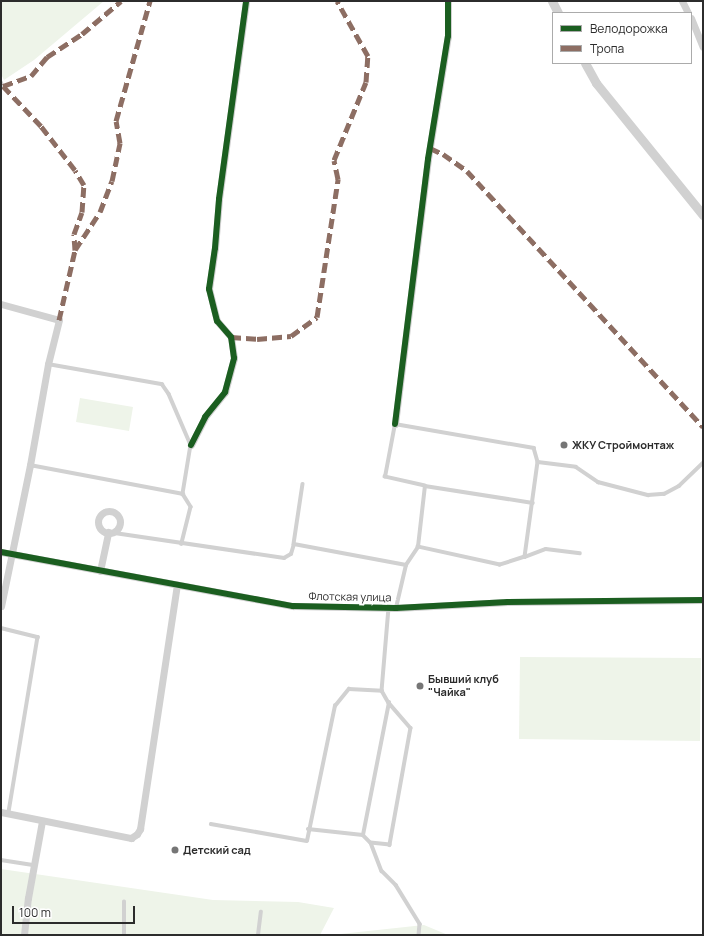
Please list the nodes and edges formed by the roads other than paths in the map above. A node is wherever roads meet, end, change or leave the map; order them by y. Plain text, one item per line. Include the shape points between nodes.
1 (246, 1) edge
2 (448, 1) edge
3 (552, 1) edge
4 (682, 1) edge
5 (558, 12) edge
6 (688, 12) edge
7 (692, 20) edge
8 (703, 47) edge
9 (586, 64) edge
10 (703, 215) edge
11 (1, 304) edge
12 (48, 364) junction
13 (395, 424) junction
14 (191, 445) junction
15 (538, 462) junction
16 (703, 463) edge
17 (30, 465) junction
18 (303, 484) dead end
19 (425, 486) junction
20 (183, 494) junction
21 (532, 503) junction
22 (108, 532) joint
23 (182, 544) junction
24 (294, 544) junction
25 (418, 547) junction
26 (1, 552) edge
27 (580, 553) dead end
28 (11, 554) junction
29 (525, 557) junction
30 (406, 565) junction
31 (100, 571) junction
32 (177, 585) junction
33 (703, 600) edge
34 (1, 606) edge
35 (392, 608) junction
36 (1, 628) edge
37 (382, 691) junction
38 (389, 703) junction
39 (1, 812) edge
40 (10, 813) junction
41 (42, 821) junction
42 (212, 824) dead end
43 (308, 829) junction
44 (363, 835) junction
45 (371, 843) junction
46 (1, 860) edge
47 (35, 866) junction
48 (124, 902) dead end
49 (261, 912) dead end
50 (24, 935) edge
51 (124, 935) edge
52 (258, 935) edge
53 (419, 935) edge

1 - 14 street via 209,289 218,321 231,337 234,358 225,392 205,417
2 - 13 street via 448,36 428,159
3 - 5 street
4 - 6 street
7 - 8 street
9 - 10 street via 596,83
11 - 12 street via 58,320
12 - 14 lane via 162,384 169,394
12 - 17 street
13 - 15 lane via 534,448
13 - 19 lane via 385,477
14 - 20 lane
15 - 16 lane via 576,467 598,482 648,495 664,494 674,489
15 - 21 lane
17 - 20 lane
17 - 28 street
18 - 24 lane
19 - 21 lane
19 - 25 lane
20 - 23 lane via 190,506
21 - 29 lane
22 - 23 lane
22 - 31 street
23 - 24 lane via 284,558 291,554
24 - 30 lane
25 - 29 lane via 500,565
25 - 30 lane
26 - 28 street, Флотская улица
27 - 29 lane via 546,549
28 - 31 street, Флотская улица
28 - 34 street
30 - 35 lane
31 - 32 street, Флотская улица
32 - 35 street, Флотская улица via 293,606
32 - 41 street via 140,829 131,838
33 - 35 street, Флотская улица via 508,602
35 - 37 lane
36 - 40 lane via 36,636 38,641
37 - 38 lane
37 - 43 lane via 349,689 335,706
38 - 44 lane
38 - 45 lane via 411,728 390,845
39 - 40 street
40 - 41 street
41 - 47 street
42 - 43 lane via 306,841
43 - 44 lane
44 - 45 lane
45 - 53 lane via 382,870 396,885 420,924
46 - 47 lane
47 - 50 street
48 - 51 lane
49 - 52 lane

